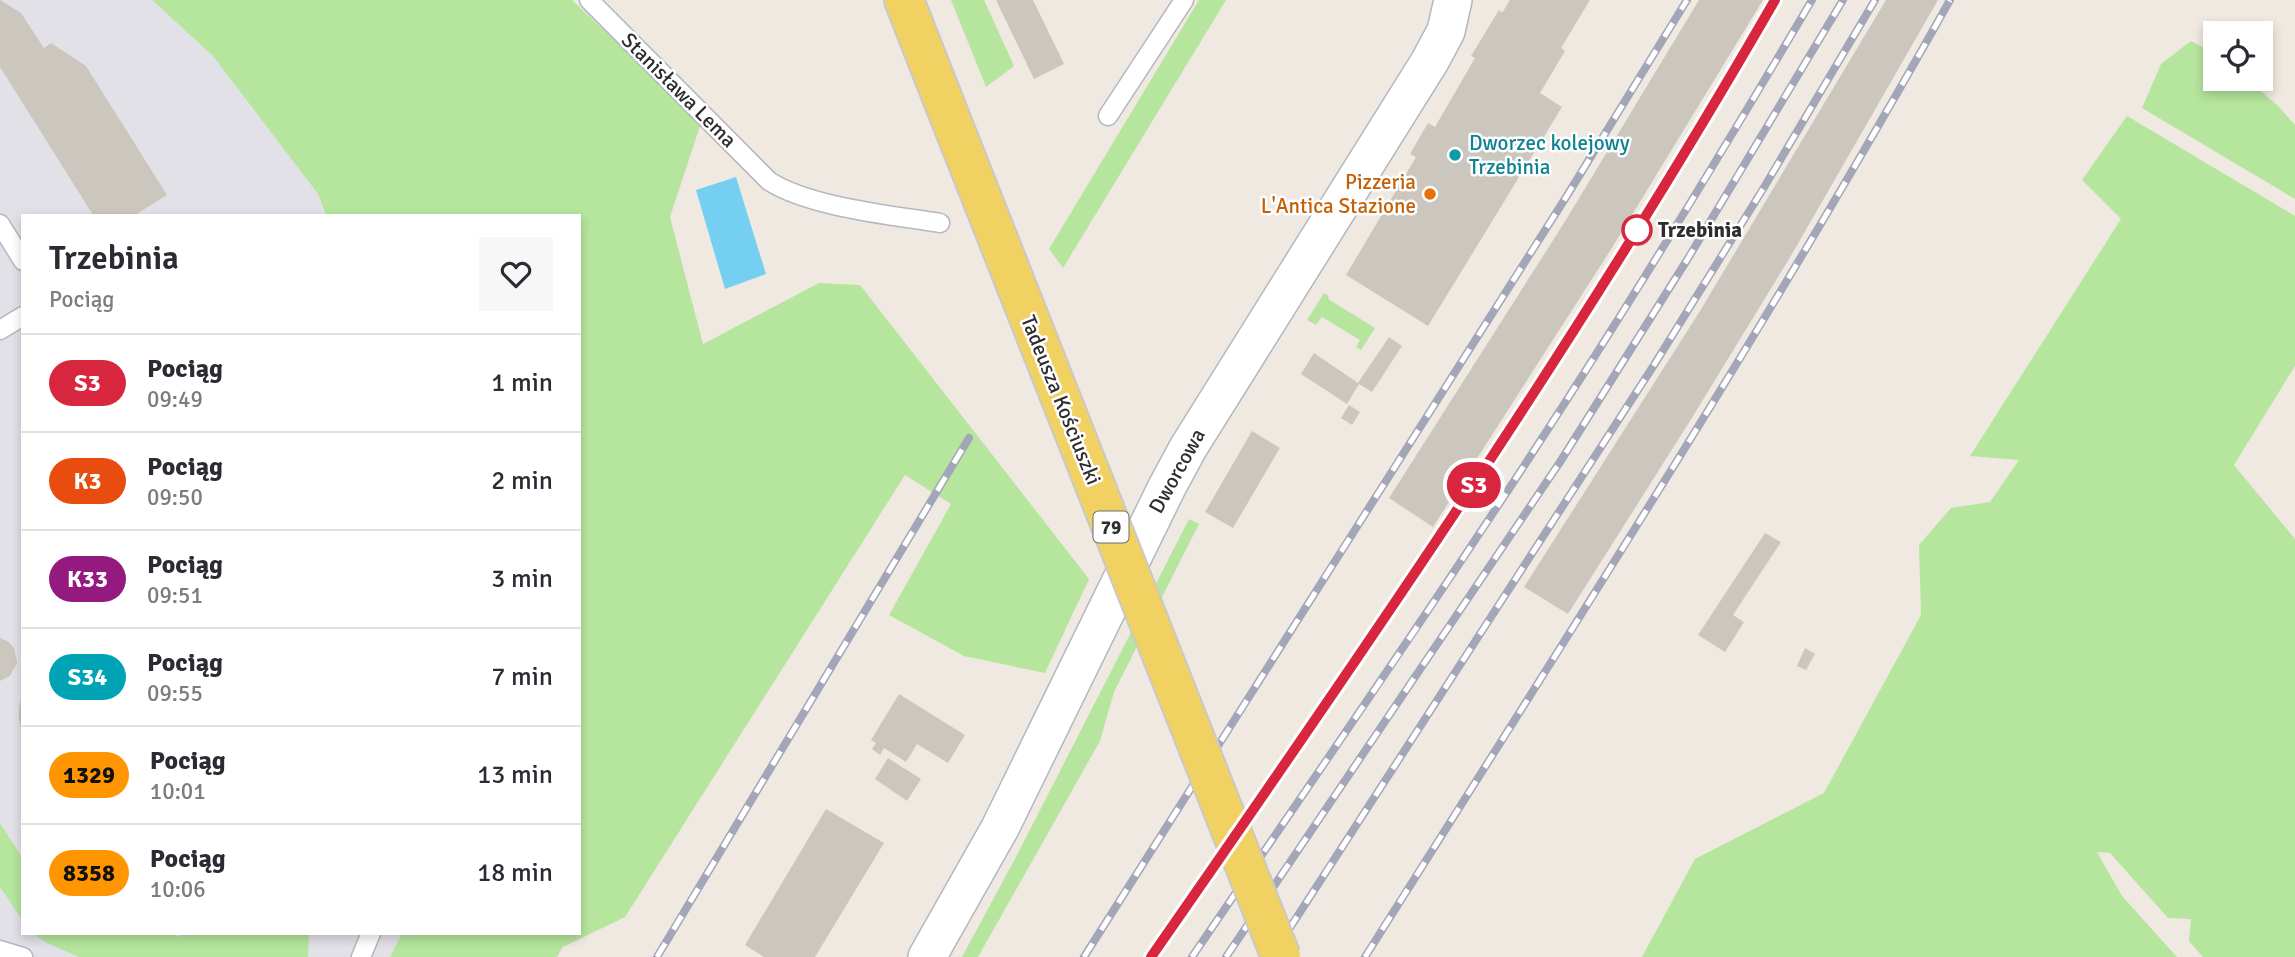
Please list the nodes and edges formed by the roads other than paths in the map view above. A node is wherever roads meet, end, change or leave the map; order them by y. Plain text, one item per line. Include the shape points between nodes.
1 (589, 0) edge
2 (904, 0) edge
3 (1184, 0) edge
4 (1452, 0) edge
5 (1108, 116) dead end
6 (940, 223) dead end
7 (0, 224) edge
8 (21, 258) edge
9 (21, 317) edge
10 (0, 330) edge
11 (370, 935) edge
12 (0, 950) edge
13 (23, 957) edge
14 (360, 957) edge
15 (927, 957) edge
16 (1281, 957) edge

1 - 6 lane, Stanisława Lema via 783,190 830,204
2 - 16 main road, Tadeusza Kościuszki / 79, bridge
3 - 5 lane
4 - 15 street, Dworcowa via 1446,31 1430,61 1172,477 1000,828
7 - 8 lane
9 - 10 lane
11 - 14 lane
12 - 13 lane

